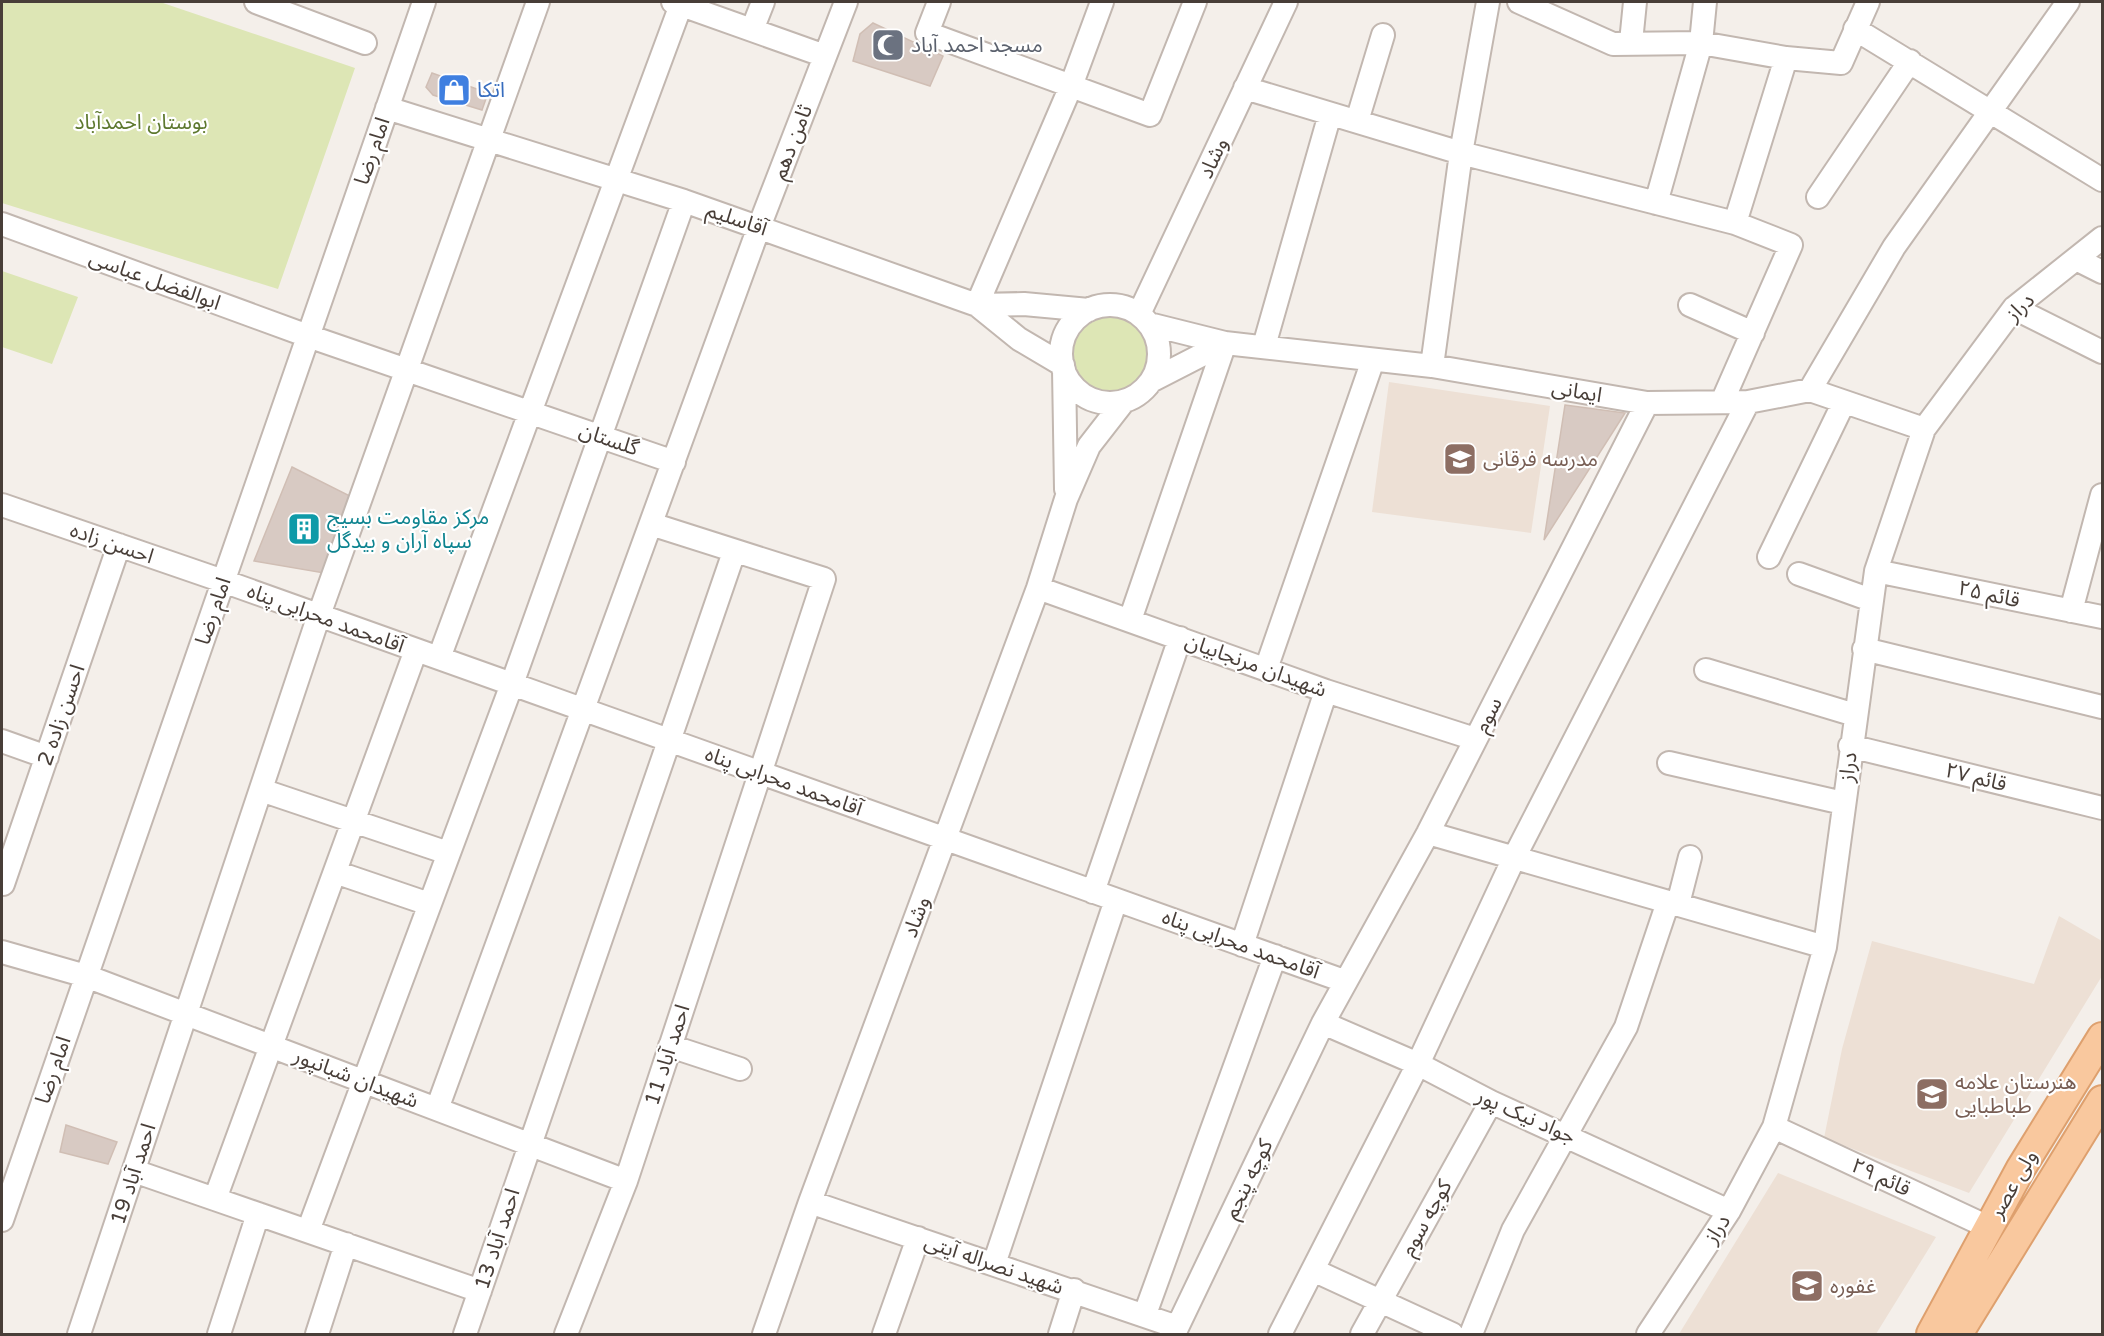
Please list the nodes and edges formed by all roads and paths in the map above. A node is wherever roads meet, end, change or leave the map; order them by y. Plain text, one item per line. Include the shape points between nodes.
1 (256, 2) edge
2 (424, 2) edge
3 (538, 2) edge
4 (678, 2) edge
5 (763, 2) edge
6 (846, 2) edge
7 (939, 2) edge
8 (1102, 2) edge
9 (1195, 2) edge
10 (1286, 2) edge
11 (1488, 2) edge
12 (1519, 2) edge
13 (1635, 2) edge
14 (1705, 2) edge
15 (1868, 2) edge
16 (2068, 2) edge
17 (294, 8) edge
18 (1855, 29) junction
19 (752, 30) junction
20 (1383, 35) dead end
21 (1631, 42) junction
22 (365, 43) dead end
23 (1701, 43) junction
24 (825, 56) junction
25 (1786, 58) junction
26 (1910, 61) junction
27 (1071, 86) junction
28 (1245, 88) junction
29 (387, 108) junction
30 (1990, 111) junction
31 (1330, 114) junction
32 (1357, 121) junction
33 (488, 140) junction
34 (1461, 153) junction
35 (616, 180) junction
36 (2103, 180) edge
37 (1818, 197) dead end
38 (684, 201) junction
39 (1656, 203) junction
40 (1735, 223) junction
41 (2, 224) edge
42 (759, 227) junction
43 (2103, 238) edge
44 (2076, 259) junction
45 (2103, 272) edge
46 (977, 305) junction
47 (1690, 305) dead end
48 (2014, 308) junction
49 (1089, 310) junction
50 (1144, 319) junction
51 (1753, 333) junction
52 (308, 336) junction
53 (1225, 343) junction
54 (1264, 346) junction
55 (2103, 352) edge
56 (1373, 360) junction
57 (1432, 366) junction
58 (1064, 367) junction
59 (406, 370) junction
60 (1151, 381) junction
61 (1810, 390) junction
62 (1124, 401) junction
63 (1722, 402) junction
64 (1748, 402) junction
65 (1845, 402) junction
66 (1647, 403) junction
67 (530, 413) junction
68 (1924, 429) junction
69 (600, 437) junction
70 (674, 462) junction
71 (2103, 495) edge
72 (1066, 498) junction
73 (2, 505) edge
74 (651, 524) junction
75 (119, 545) junction
76 (735, 552) junction
77 (1769, 557) dead end
78 (1876, 571) junction
79 (1800, 574) dead end
80 (223, 581) junction
81 (1038, 588) junction
82 (1871, 600) junction
83 (2071, 611) junction
84 (319, 615) junction
85 (2103, 617) edge
86 (1130, 620) junction
87 (1180, 638) junction
88 (1864, 649) junction
89 (416, 650) junction
90 (440, 658) junction
91 (1266, 669) junction
92 (1706, 670) dead end
93 (512, 684) junction
94 (1326, 691) junction
95 (2103, 707) edge
96 (583, 709) junction
97 (1855, 715) junction
98 (1475, 739) junction
99 (668, 740) junction
100 (2, 741) edge
101 (1850, 746) junction
102 (46, 757) junction
103 (1669, 763) dead end
104 (760, 773) junction
105 (261, 790) junction
106 (1844, 803) junction
107 (2103, 808) edge
108 (354, 821) junction
109 (1428, 833) junction
110 (945, 838) junction
111 (448, 853) junction
112 (1514, 858) junction
113 (1689, 858) dead end
114 (335, 872) junction
115 (3, 884) dead end
116 (1094, 892) junction
117 (1116, 900) junction
118 (1673, 903) junction
119 (429, 904) junction
120 (1242, 945) junction
121 (1825, 947) junction
122 (2, 952) edge
123 (1275, 956) junction
124 (86, 976) junction
125 (1344, 981) junction
126 (186, 1014) junction
127 (1323, 1023) junction
128 (2103, 1037) edge
129 (670, 1046) junction
130 (273, 1047) junction
131 (1418, 1064) junction
132 (740, 1069) dead end
133 (363, 1081) junction
134 (2103, 1100) edge
135 (1491, 1102) junction
136 (436, 1109) junction
137 (1774, 1127) junction
138 (1566, 1134) junction
139 (529, 1144) junction
140 (134, 1170) junction
141 (626, 1181) junction
142 (215, 1199) junction
143 (810, 1202) junction
144 (1729, 1211) junction
145 (258, 1214) junction
146 (2, 1220) edge
147 (1988, 1227) junction
148 (308, 1231) junction
149 (918, 1238) junction
150 (346, 1244) junction
151 (994, 1264) junction
152 (1313, 1270) junction
153 (1074, 1290) junction
154 (480, 1291) junction
155 (1380, 1300) junction
156 (1145, 1314) junction
157 (1176, 1331) edge
158 (79, 1335) edge
159 (219, 1335) edge
160 (317, 1335) edge
161 (465, 1335) edge
162 (566, 1335) edge
163 (764, 1335) edge
164 (884, 1335) edge
165 (1060, 1335) edge
166 (1280, 1335) edge
167 (1362, 1335) edge
168 (1452, 1335) edge
169 (1471, 1335) edge
170 (1648, 1335) edge
171 (1931, 1335) edge
172 (1958, 1335) edge

1 - 17 street
2 - 29 street, امام رضا
3 - 33 street, احمد آباد 19
4 - 19 street
4 - 35 street
5 - 19 street
6 - 24 street, ثامن دهم
7 - 27 street via 927,33
8 - 27 street
9 - 27 street via 1150,115
10 - 28 street, وشاد
11 - 34 street
12 - 21 street via 1613,44
13 - 21 street
14 - 23 street
15 - 18 street
16 - 30 street
17 - 22 street
18 - 25 street via 1841,63
18 - 26 street
19 - 24 street
20 - 32 street
21 - 23 street
23 - 25 street
23 - 39 street
24 - 42 street, ثامن دهم
25 - 40 street
26 - 30 street
26 - 37 street
27 - 46 street
28 - 31 street
28 - 50 street, وشاد
29 - 33 street, آقاسلیم
29 - 52 street, امام رضا
30 - 36 street
30 - 61 street via 1894,247
31 - 32 street
31 - 54 street
32 - 34 street
33 - 35 street, آقاسلیم
33 - 59 street, احمد آباد 19
34 - 39 street
34 - 57 street
35 - 38 street, آقاسلیم
35 - 67 street
38 - 42 street, آقاسلیم
38 - 69 street
39 - 40 street
40 - 51 street via 1791,245
41 - 52 street, ابوالفضل عباسی
42 - 46 street, آقاسلیم
42 - 70 street
43 - 44 street, دراز
44 - 45 street
44 - 48 street, دراز
46 - 49 street, آقاسلیم via 1023,304
46 - 58 street via 1019,339
47 - 51 street
48 - 55 street
48 - 68 street, دراز
49 - 50 street via 1112,304 1126,307
49 - 58 street via 1063,338
50 - 53 street, ایمانی
50 - 60 street via 1157,338 1159,353
51 - 63 street
52 - 59 street, گلستان
52 - 80 street, امام رضا
53 - 54 street, ایمانی
53 - 60 street
53 - 86 street
54 - 56 street, ایمانی
56 - 57 street, ایمانی
56 - 91 street
57 - 66 street, ایمانی
58 - 62 street via 1071,383 1082,393 1096,400
58 - 72 street
59 - 67 street, گلستان
59 - 84 street, احمد آباد 19
60 - 62 street
61 - 64 street, ایمانی
61 - 65 street, ایمانی
62 - 72 street via 1089,446
63 - 64 street, ایمانی
63 - 66 street, ایمانی
64 - 112 street
65 - 68 street, ایمانی
65 - 77 street
66 - 98 street, سوم
67 - 69 street, گلستان
67 - 90 street
68 - 78 street, دراز
69 - 70 street, گلستان
69 - 93 street
70 - 74 street
71 - 83 street
72 - 81 street, وشاد
73 - 75 street, احسن زاده
74 - 76 street
74 - 96 street
75 - 80 street, احسن زاده
75 - 102 street, احسن زاده 2
76 - 99 street, احمد آباد 13
76 - 104 street, احمد آباد 11 via 824,579
78 - 82 street, دراز
78 - 83 street, قائم ۲۵
79 - 82 street
80 - 84 street, آقامحمد محرابی پناه
80 - 124 street, امام رضا
81 - 86 street, شهیدان مرنجابیان
81 - 110 street, وشاد
82 - 88 street, دراز
83 - 85 street, قائم ۲۵
84 - 89 street, آقامحمد محرابی پناه
84 - 105 street, احمد آباد 19
86 - 87 street, شهیدان مرنجابیان
87 - 91 street, شهیدان مرنجابیان
87 - 116 street
88 - 95 street
88 - 97 street, دراز
89 - 90 street, آقامحمد محرابی پناه
89 - 108 street
90 - 93 street, آقامحمد محرابی پناه
91 - 94 street, شهیدان مرنجابیان
92 - 97 street
93 - 96 street, آقامحمد محرابی پناه
93 - 111 street
94 - 98 street, شهیدان مرنجابیان
94 - 120 street
96 - 99 street, آقامحمد محرابی پناه
96 - 136 street
97 - 101 street, دراز
98 - 109 street, سوم
99 - 104 street, آقامحمد محرابی پناه
99 - 139 street, احمد آباد 13
100 - 102 street
101 - 106 street, دراز
101 - 107 street, قائم ۲۷
102 - 115 street, احسن زاده 2
103 - 106 street
104 - 110 street, آقامحمد محرابی پناه
104 - 129 street, احمد آباد 11
105 - 108 street
105 - 126 street, احمد آباد 19
106 - 121 street, دراز
108 - 111 street
108 - 114 street
109 - 112 street
109 - 125 street, سوم
110 - 116 street, آقامحمد محرابی پناه
110 - 143 street, وشاد
111 - 119 street
112 - 118 street
112 - 131 street
113 - 118 street
114 - 119 street
114 - 130 street
116 - 117 street, آقامحمد محرابی پناه
117 - 120 street, آقامحمد محرابی پناه
117 - 151 street
118 - 121 street
118 - 138 street via 1626,1027
119 - 133 street
120 - 123 street, آقامحمد محرابی پناه
121 - 137 street, دراز
122 - 124 street, شهیدان شبانپور
123 - 125 street, آقامحمد محرابی پناه
123 - 156 street
124 - 126 street, شهیدان شبانپور
124 - 146 street, امام رضا
125 - 127 street, سوم
126 - 130 street, شهیدان شبانپور
126 - 140 street, احمد آباد 19
127 - 131 street, جواد نیک پور
127 - 157 street, کوچه پنجم
128 - 147 main road, ولی عصر
129 - 132 street
129 - 141 street, احمد آباد 11
130 - 133 street, شهیدان شبانپور
130 - 142 street
131 - 135 street, جواد نیک پور
131 - 152 street
133 - 136 street, شهیدان شبانپور
133 - 148 street
134 - 172 main road
135 - 138 street, جواد نیک پور
135 - 155 street, کوچه سوم
136 - 139 street, شهیدان شبانپور
137 - 144 street, دراز
137 - 147 street, قائم ۲۹
138 - 144 street, جواد نیک پور
138 - 169 street via 1513,1230
139 - 141 street, شهیدان شبانپور
139 - 154 street, احمد آباد 13
140 - 142 street
140 - 158 street, احمد آباد 19
141 - 162 street, احمد آباد 11
142 - 145 street
143 - 149 street, شهید نصراله آیتی
143 - 163 street, وشاد
144 - 170 street, دراز
145 - 148 street
145 - 159 street
147 - 171 main road, ولی عصر
148 - 150 street
149 - 151 street, شهید نصراله آیتی
149 - 164 street
150 - 154 street
150 - 160 street
151 - 153 street, شهید نصراله آیتی
152 - 155 street
152 - 166 street
153 - 156 street, شهید نصراله آیتی
153 - 165 street
154 - 161 street, احمد آباد 13
155 - 167 street, کوچه سوم
155 - 168 street
156 - 157 street, شهید نصراله آیتی

